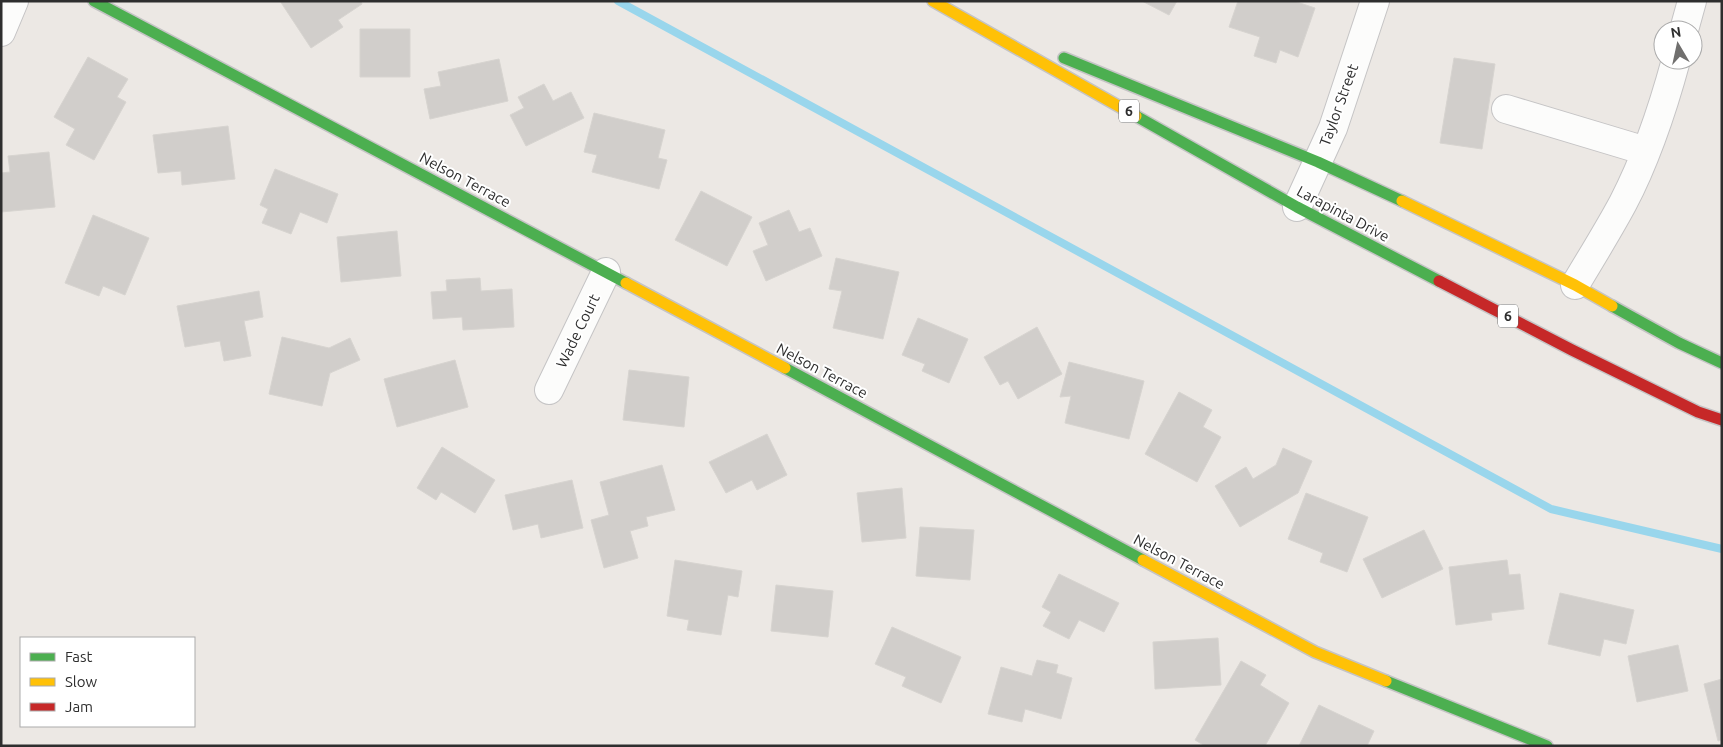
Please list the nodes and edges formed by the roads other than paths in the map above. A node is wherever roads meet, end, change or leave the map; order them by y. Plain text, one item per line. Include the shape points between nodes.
1 (14, 1) edge
2 (94, 1) edge
3 (933, 1) edge
4 (1375, 1) edge
5 (961, 16) junction
6 (1, 32) edge
7 (1673, 70) edge
8 (1506, 109) dead end
9 (1646, 151) junction
10 (1318, 162) junction
11 (1297, 207) junction
12 (606, 272) junction
13 (1575, 286) junction
14 (1722, 363) edge
15 (549, 390) dead end
16 (1722, 420) edge
17 (1547, 746) edge

1 - 6 street
2 - 12 main road, Nelson Terrace
3 - 5 main road, Larapinta Drive / 6
4 - 10 street, Taylor Street via 1334,128
5 - 10 main road, Larapinta Drive / 6
5 - 11 main road, Larapinta Drive / 6
7 - 9 street
8 - 9 street
9 - 13 street via 1623,203
10 - 11 street, Taylor Street
10 - 13 main road, Larapinta Drive / 6
11 - 16 main road, Larapinta Drive / 6 via 1572,350 1698,412
12 - 15 street, Wade Court
12 - 17 main road, Nelson Terrace via 1314,652
13 - 14 main road, Larapinta Drive / 6

